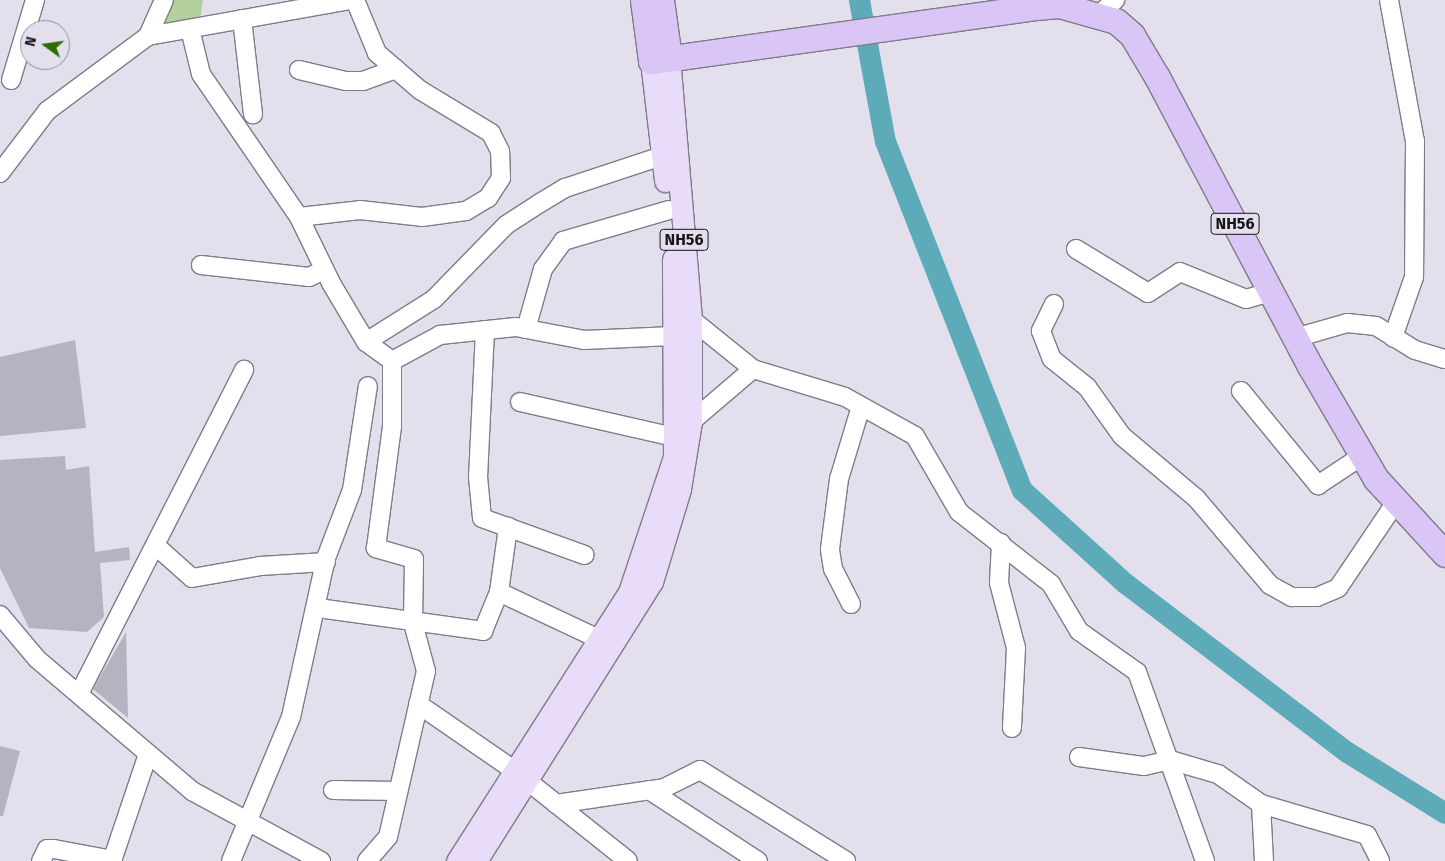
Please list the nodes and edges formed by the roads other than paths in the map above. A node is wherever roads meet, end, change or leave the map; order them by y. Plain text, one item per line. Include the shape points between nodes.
1 (35, 0) edge
2 (351, 0) edge
3 (355, 0) edge
4 (643, 0) edge
5 (661, 0) edge
6 (1388, 0) edge
7 (159, 1) edge
8 (1069, 3) edge
9 (1107, 7) edge
10 (242, 19) junction
11 (190, 29) junction
12 (148, 36) junction
13 (660, 59) junction
14 (396, 69) junction
15 (299, 70) dead end
16 (11, 80) dead end
17 (253, 114) dead end
18 (661, 147) junction
19 (0, 173) edge
20 (669, 210) junction
21 (300, 217) junction
22 (1076, 249) dead end
23 (201, 265) dead end
24 (325, 270) junction
25 (1271, 292) junction
26 (1054, 304) dead end
27 (691, 319) junction
28 (526, 329) junction
29 (485, 330) junction
30 (673, 336) junction
31 (1393, 337) junction
32 (1295, 338) junction
33 (366, 342) junction
34 (1445, 359) edge
35 (392, 361) junction
36 (753, 369) junction
37 (244, 370) dead end
38 (368, 386) dead end
39 (1241, 391) dead end
40 (520, 402) dead end
41 (860, 406) junction
42 (691, 422) junction
43 (674, 437) junction
44 (1362, 456) junction
45 (1396, 502) junction
46 (508, 527) junction
47 (1001, 543) junction
48 (156, 546) junction
49 (1445, 554) edge
50 (585, 555) dead end
51 (326, 562) junction
52 (499, 592) junction
53 (851, 604) dead end
54 (318, 608) junction
55 (0, 615) edge
56 (413, 623) junction
57 (599, 639) junction
58 (79, 694) junction
59 (418, 704) junction
60 (1012, 728) dead end
61 (148, 754) junction
62 (1079, 757) dead end
63 (1170, 760) junction
64 (522, 777) junction
65 (333, 790) dead end
66 (649, 790) junction
67 (398, 791) junction
68 (556, 804) junction
69 (1261, 804) junction
70 (246, 820) junction
71 (112, 860) edge
72 (42, 861) edge
73 (231, 861) edge
74 (321, 861) edge
75 (367, 861) edge
76 (457, 861) edge
77 (476, 861) edge
78 (628, 861) edge
79 (758, 861) edge
80 (846, 861) edge
81 (1205, 861) edge
82 (1264, 861) edge
83 (1380, 861) edge

1 - 16 street
2 - 10 street
3 - 14 street via 377,53
4 - 13 highway, NH56
5 - 13 highway, NH56
6 - 31 street via 1415,141 1414,277
7 - 12 street
8 - 9 highway, NH56
8 - 13 highway, NH56 via 962,15
9 - 25 highway, NH56 via 1132,35
10 - 11 street
10 - 17 street
11 - 12 street
11 - 21 street via 201,74
12 - 19 street via 47,111
13 - 18 main road
13 - 27 main road, NH56
14 - 15 street via 346,81
14 - 21 street via 420,90 491,133 500,151 501,178 488,198 466,211 422,217 360,210
18 - 20 main road
18 - 33 street via 565,188 506,224 434,299
20 - 28 street via 563,241 543,269
20 - 30 main road
21 - 24 street
22 - 25 street via 1148,293 1180,272 1246,299
23 - 24 street via 309,277
24 - 33 street
25 - 32 highway, NH56
26 - 45 street via 1041,331 1052,359 1087,387 1122,436 1196,498 1270,585 1292,597 1317,597 1338,588
27 - 36 street
27 - 42 main road, NH56
28 - 29 street
28 - 30 street via 584,340
29 - 35 street via 440,335
29 - 46 street via 478,477 482,518
30 - 43 main road
31 - 32 street via 1376,326 1347,322
31 - 34 street
32 - 44 highway, NH56
33 - 35 street
35 - 56 street via 392,427 376,548 414,559
36 - 41 street
36 - 42 street
37 - 48 street
38 - 51 street via 352,490
39 - 44 street via 1318,485
40 - 43 street
41 - 47 street via 915,436 959,512
41 - 53 street via 839,479 830,549 833,569
42 - 64 main road via 680,489 652,582
43 - 57 main road via 674,457 629,592
44 - 45 highway, NH56
45 - 49 highway, NH56
46 - 50 street
46 - 52 street
47 - 60 street via 999,583 1016,648
47 - 63 street via 1051,584 1079,631 1136,672
48 - 51 street via 192,578 260,566
48 - 58 street
51 - 54 street
52 - 56 street via 483,631
52 - 57 street
54 - 56 street
54 - 70 street via 291,717
55 - 58 street via 37,659
56 - 59 street via 426,671
57 - 64 main road
58 - 61 street
59 - 64 street
59 - 67 street
61 - 70 street via 192,791
61 - 71 street
62 - 63 street via 1144,766
63 - 69 street via 1218,774
63 - 81 street
64 - 68 street
64 - 76 main road
64 - 77 main road
65 - 67 street
66 - 68 street
66 - 79 street
66 - 80 street via 664,788 700,770
67 - 75 street via 388,837
68 - 78 street
69 - 82 street
69 - 83 street via 1366,835
70 - 73 street
70 - 74 street
71 - 72 street via 54,849 47,850

